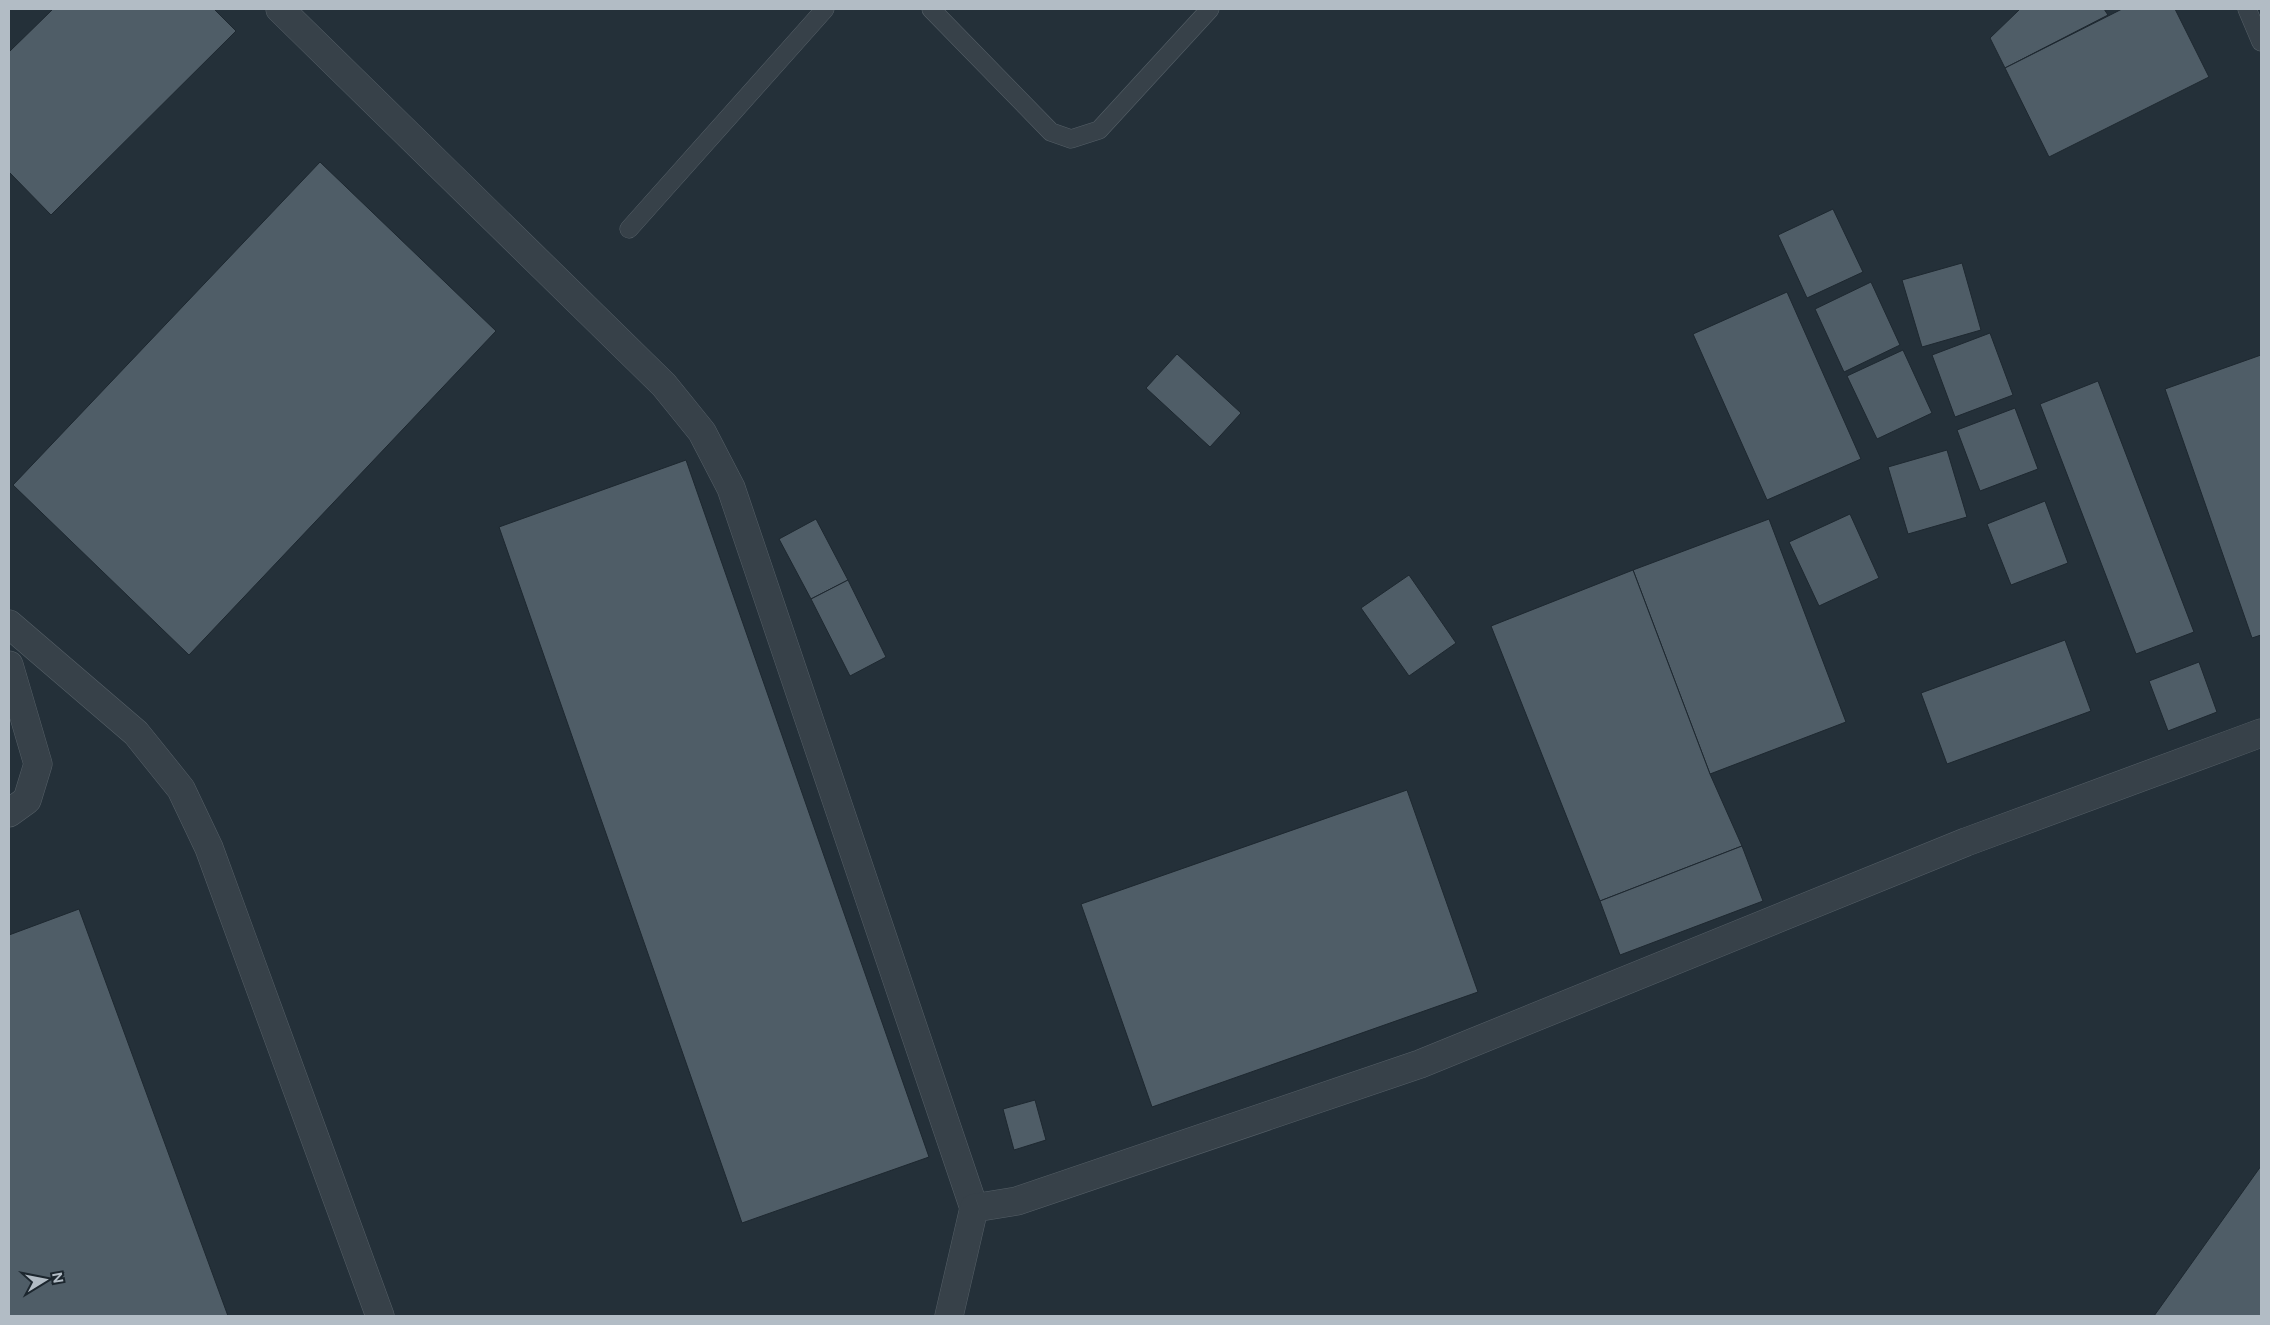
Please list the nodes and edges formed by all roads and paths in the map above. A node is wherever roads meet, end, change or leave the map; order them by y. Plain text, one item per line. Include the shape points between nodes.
1 (280, 9) edge
2 (825, 9) edge
3 (931, 9) edge
4 (1210, 9) edge
5 (2247, 9) edge
6 (2261, 42) edge
7 (630, 230) dead end
8 (9, 624) edge
9 (9, 665) edge
10 (2261, 733) edge
11 (9, 813) edge
12 (974, 1208) junction
13 (380, 1316) edge
14 (949, 1316) edge

1 - 12 street via 664,385 702,432 731,488
2 - 7 lane
3 - 4 lane via 1051,132 1071,139 1099,130
5 - 6 lane
8 - 13 street via 136,733 181,789 209,848
9 - 11 street via 38,764 27,800
10 - 12 street via 1966,842 1420,1064 1017,1201
12 - 14 street

